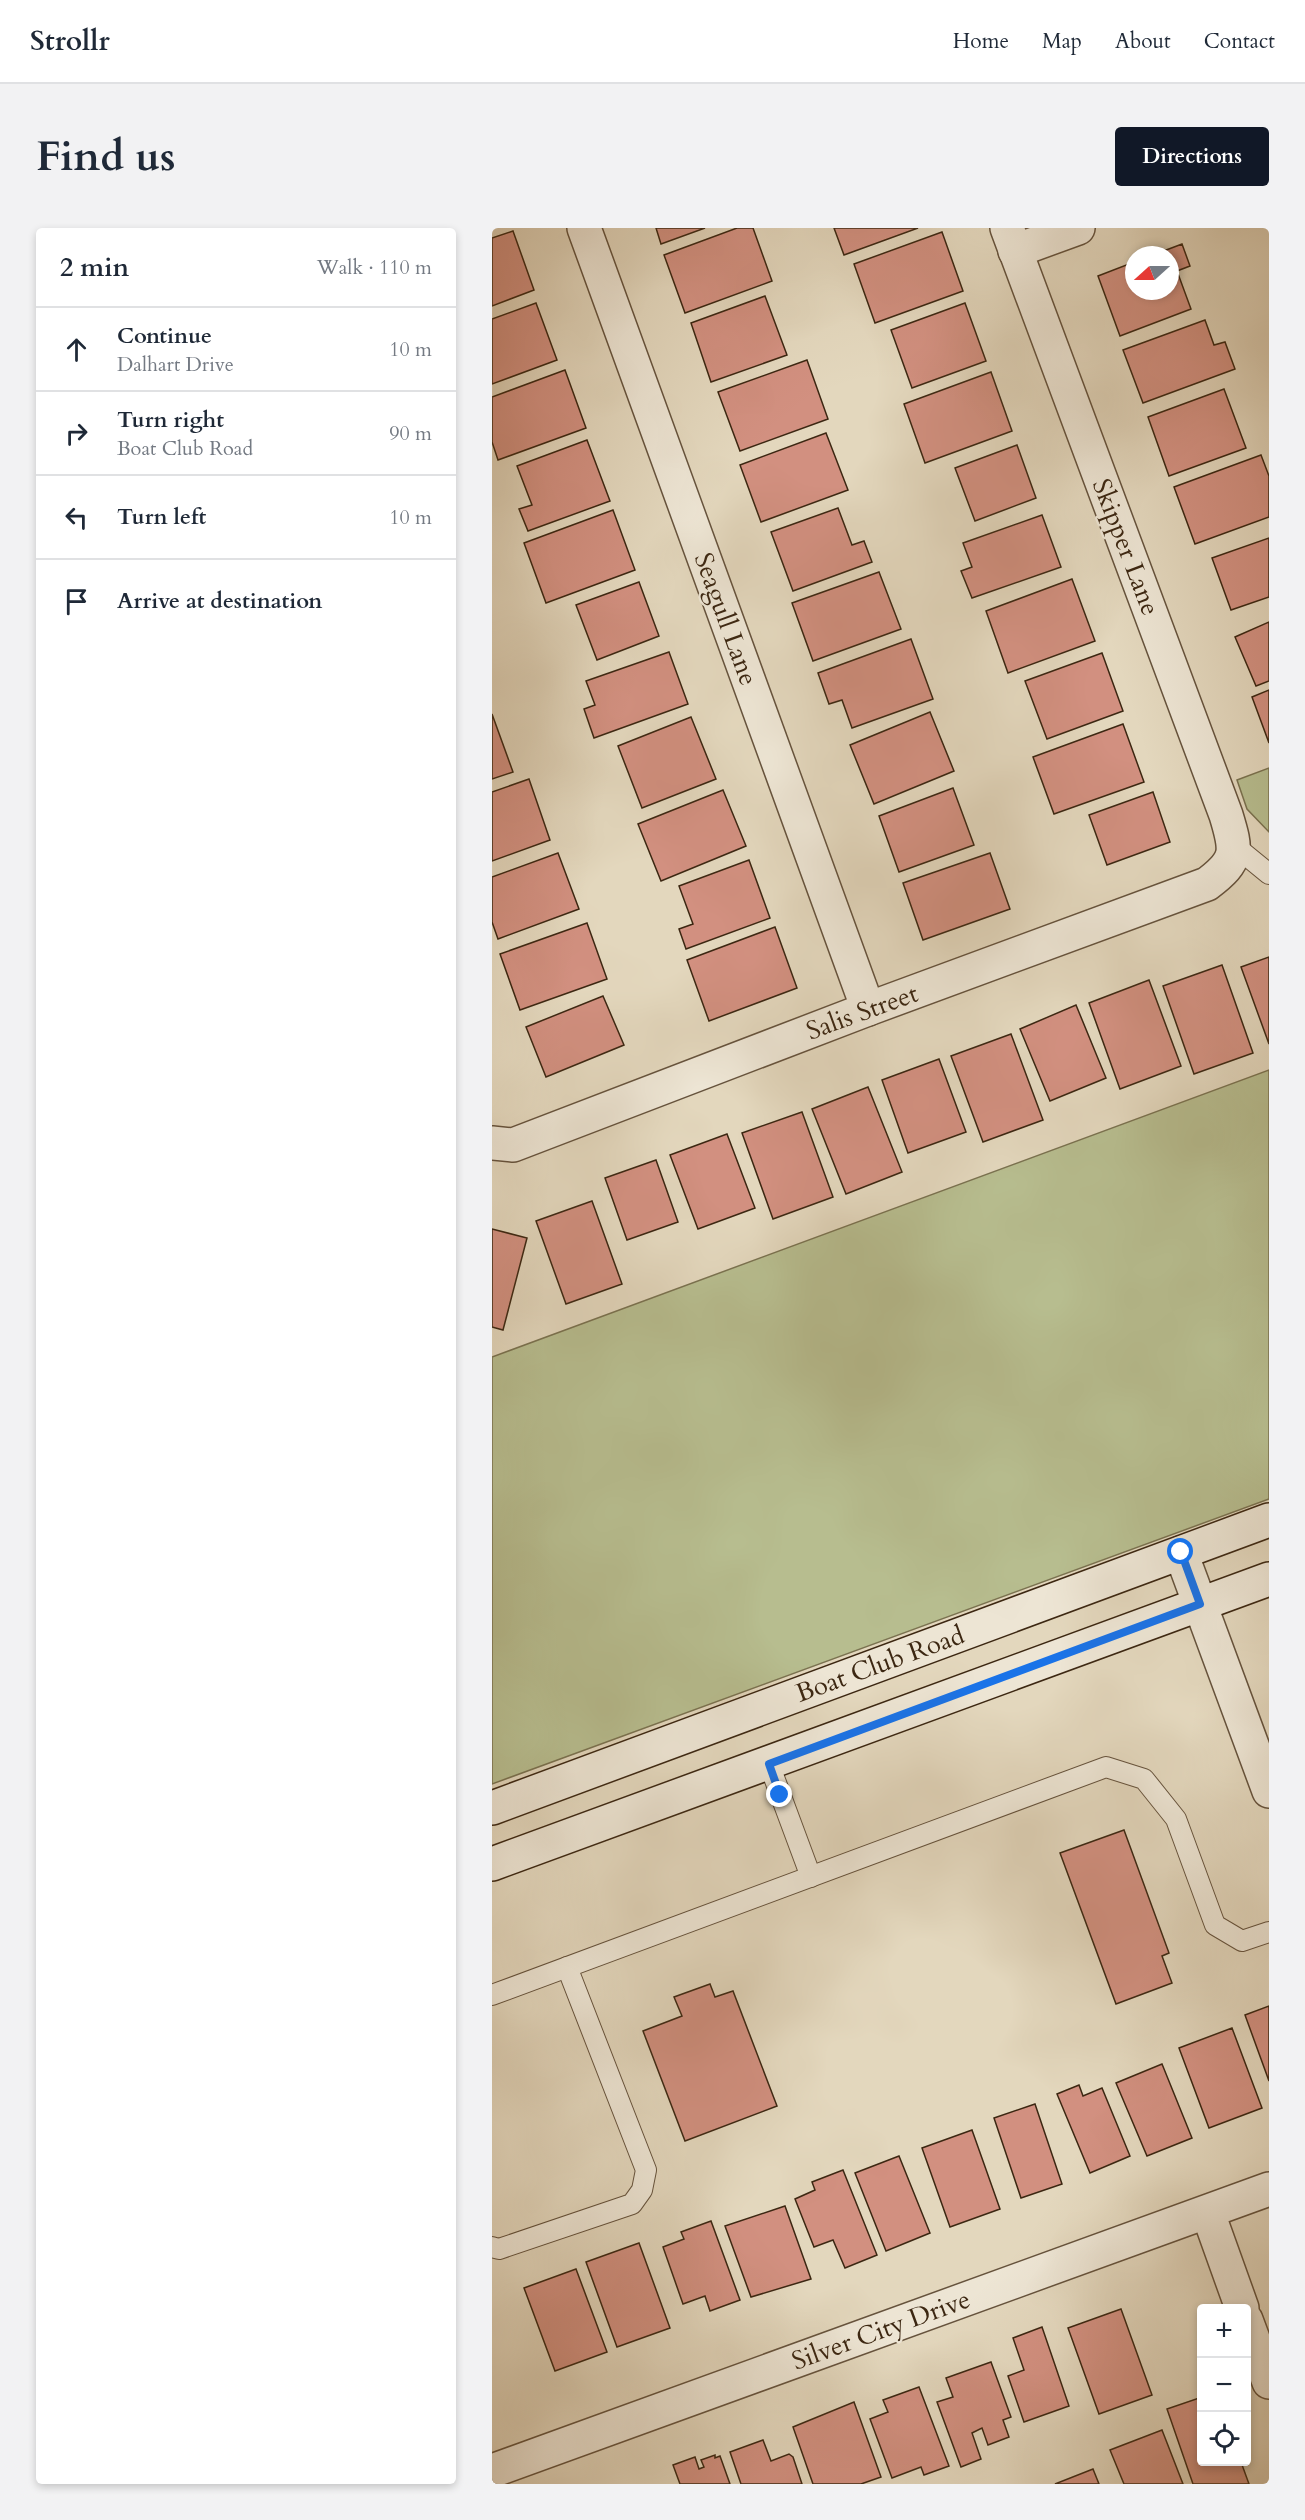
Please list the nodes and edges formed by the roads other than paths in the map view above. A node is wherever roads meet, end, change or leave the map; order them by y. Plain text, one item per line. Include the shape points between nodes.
1 (584, 228) edge
2 (1078, 228) edge
3 (1011, 240) edge
4 (1232, 857) junction
5 (1269, 874) edge
6 (868, 1009) junction
7 (492, 1143) edge
8 (1269, 1520) edge
9 (1181, 1552) junction
10 (1269, 1579) edge
11 (1200, 1604) junction
12 (769, 1764) junction
13 (1269, 1791) edge
14 (492, 1808) edge
15 (492, 1864) edge
16 (811, 1877) junction
17 (1269, 1932) edge
18 (567, 1967) junction
19 (492, 1995) edge
20 (1269, 2189) edge
21 (1208, 2212) junction
22 (494, 2249) edge
23 (1241, 2304) edge
24 (1251, 2333) edge
25 (1269, 2382) edge
26 (492, 2471) edge

1 - 6 street, Seagull Lane
2 - 3 street
3 - 4 street, Skipper Lane via 1222,804
4 - 5 lane
4 - 6 street, Salis Street via 1207,884
6 - 7 street, Salis Street via 513,1145
8 - 9 street, Boat Club Road
9 - 11 street
9 - 14 street, Boat Club Road
10 - 11 street
11 - 12 street
11 - 13 street
12 - 15 street
12 - 16 lane
16 - 17 lane via 1106,1767 1144,1779 1176,1819 1215,1925 1242,1941
16 - 18 lane
18 - 19 lane
18 - 22 lane via 646,2170 642,2190 632,2204
20 - 21 street, Silver City Drive
21 - 23 street
21 - 26 street, Silver City Drive
24 - 25 street

